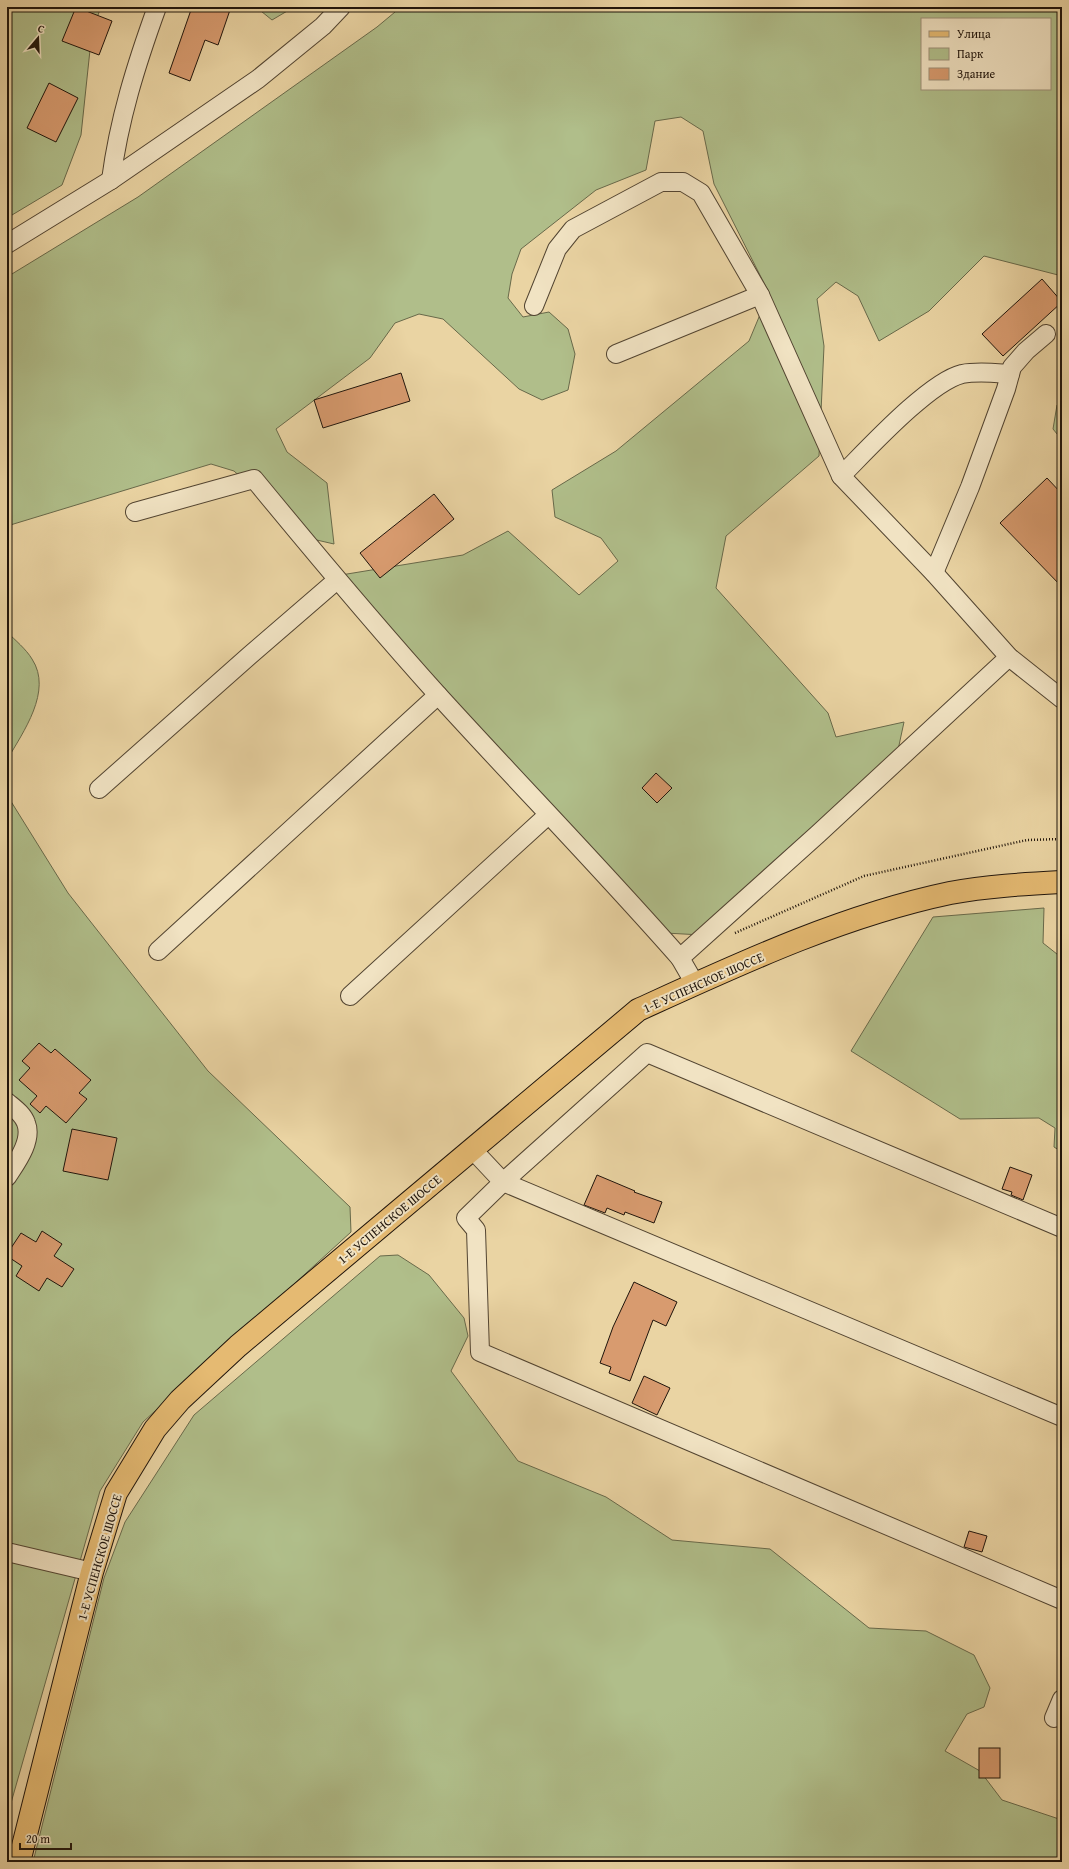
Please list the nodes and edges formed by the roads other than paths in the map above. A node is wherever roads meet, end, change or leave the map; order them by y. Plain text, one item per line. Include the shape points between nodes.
1 (157, 7) edge
2 (341, 7) edge
3 (111, 180) junction
4 (7, 244) edge
5 (760, 295) junction
6 (534, 306) dead end
7 (1046, 334) dead end
8 (616, 354) dead end
9 (1010, 374) junction
10 (841, 476) junction
11 (135, 512) dead end
12 (934, 573) junction
13 (337, 580) junction
14 (1010, 657) junction
15 (438, 695) junction
16 (1062, 699) edge
17 (99, 789) dead end
18 (548, 815) junction
19 (1062, 882) edge
20 (158, 951) dead end
21 (680, 958) junction
22 (695, 984) junction
23 (350, 996) dead end
24 (7, 1102) edge
25 (472, 1149) junction
26 (7, 1177) edge
27 (503, 1182) junction
28 (1062, 1228) edge
29 (1062, 1417) edge
30 (7, 1552) edge
31 (92, 1572) junction
32 (1062, 1600) edge
33 (1062, 1699) edge
34 (1054, 1718) dead end
35 (19, 1862) edge

1 - 3 street via 122,116
2 - 3 street via 323,26 258,79
3 - 4 street
5 - 6 street via 701,193 683,182 661,182 573,229 557,250
5 - 8 street
5 - 10 street
7 - 9 street via 1026,351 1012,367
9 - 10 street via 961,374 936,387
9 - 12 street via 970,486
10 - 12 street
11 - 13 street via 254,479
12 - 14 street
13 - 15 street
13 - 17 street
14 - 16 street
14 - 21 street
15 - 18 street
15 - 20 street
18 - 21 street
18 - 23 street
19 - 22 main road, 1-Е УСПЕНСКОЕ ШОССЕ via 1017,884 951,893 906,904 840,924
21 - 22 street
22 - 25 main road, 1-Е УСПЕНСКОЕ ШОССЕ via 638,1010
24 - 26 street via 26,1124 26,1142 21,1156
25 - 27 street
25 - 31 main road, 1-Е УСПЕНСКОЕ ШОССЕ via 238,1346 180,1400 155,1429 116,1493
27 - 28 street via 646,1053
27 - 29 street
27 - 32 street via 466,1218 476,1230 480,1352
30 - 31 street
31 - 35 main road, 1-Е УСПЕНСКОЕ ШОССЕ
33 - 34 street

